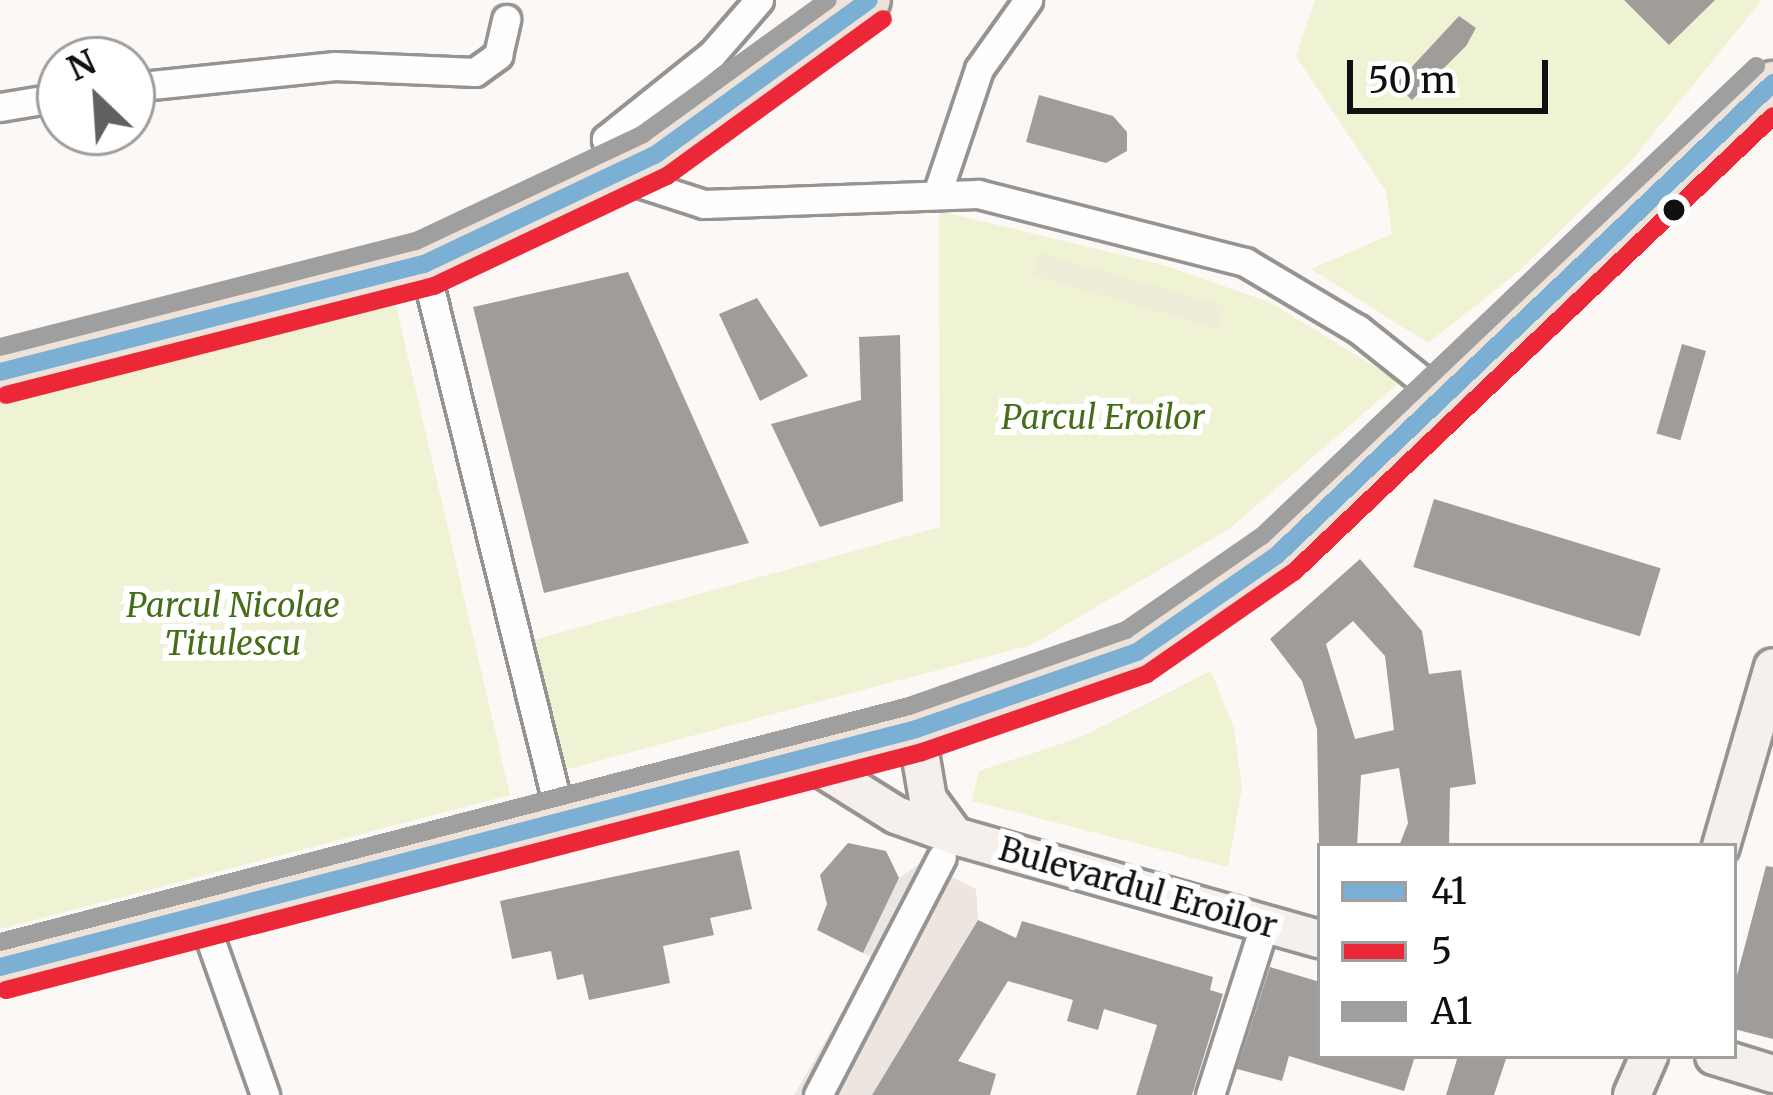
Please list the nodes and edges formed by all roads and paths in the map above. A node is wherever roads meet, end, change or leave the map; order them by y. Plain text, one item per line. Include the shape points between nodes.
1 (759, 0) edge
2 (869, 0) edge
3 (1028, 0) edge
4 (506, 19) dead end
5 (1773, 82) edge
6 (156, 85) edge
7 (36, 101) edge
8 (1758, 102) edge
9 (0, 107) edge
10 (616, 176) junction
11 (938, 191) junction
12 (424, 264) junction
13 (0, 372) edge
14 (1447, 400) junction
15 (1773, 667) edge
16 (916, 729) junction
17 (805, 758) junction
18 (561, 819) junction
19 (1721, 843) edge
20 (948, 847) junction
21 (201, 913) junction
22 (1265, 923) junction
23 (1317, 938) edge
24 (0, 967) edge
25 (1648, 1059) edge
26 (1723, 1059) edge
27 (1773, 1075) edge
28 (265, 1095) edge
29 (818, 1095) edge
30 (1210, 1095) edge
31 (1632, 1095) edge

1 - 10 street via 712,54 606,139
2 - 10 main road
3 - 11 street via 979,69
4 - 6 street via 498,55 475,72 335,66
5 - 8 main road
7 - 9 street
8 - 14 main road
10 - 11 street via 704,204
10 - 12 main road
11 - 14 street via 1245,262 1358,329
12 - 13 main road
12 - 18 street
14 - 16 main road via 1277,555 1137,652
15 - 19 street
16 - 17 main road
16 - 20 street, Bulevardul Eroilor via 928,799
17 - 18 main road
17 - 20 street, Bulevardul Eroilor
18 - 21 main road
20 - 22 street, Bulevardul Eroilor
20 - 29 street
21 - 24 main road
21 - 28 street
22 - 23 street, Bulevardul Eroilor
22 - 30 street
25 - 31 street
26 - 27 street

